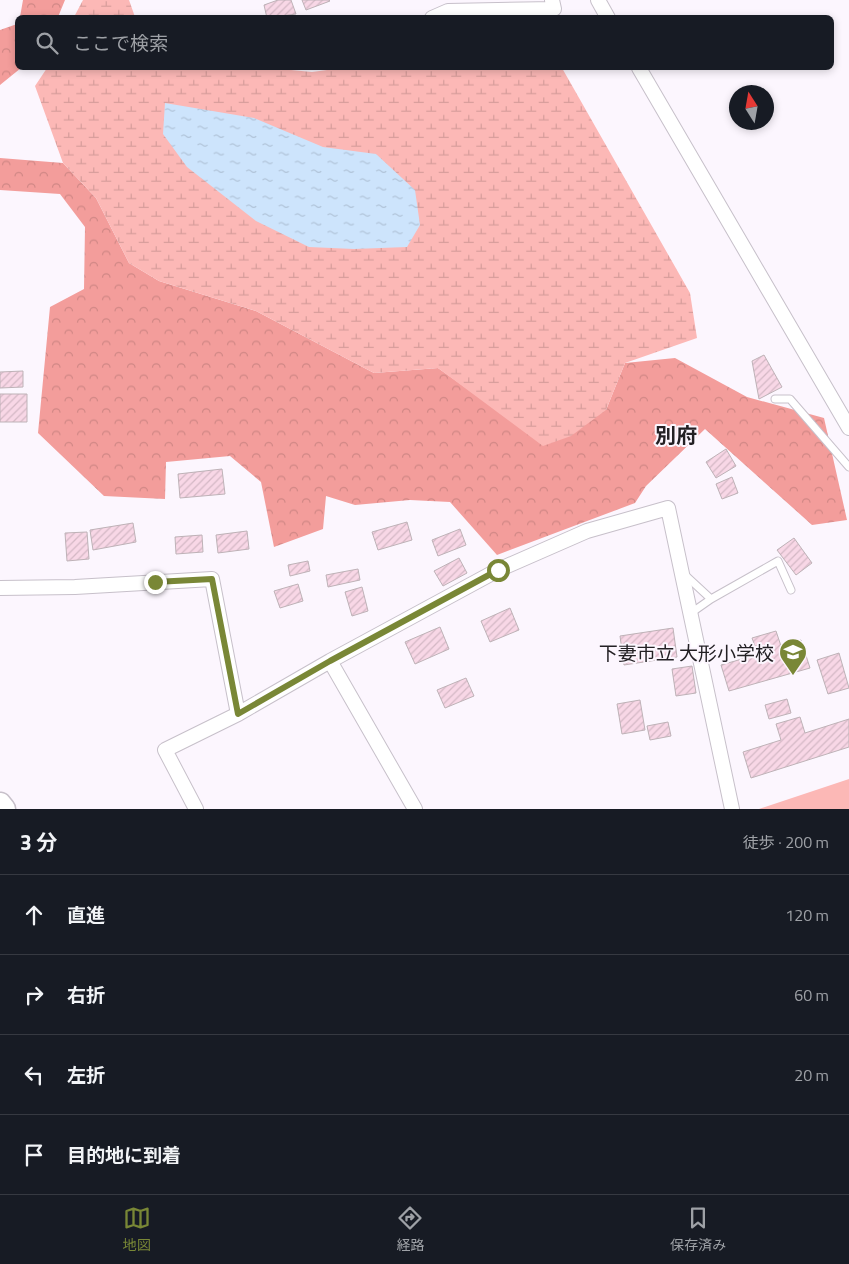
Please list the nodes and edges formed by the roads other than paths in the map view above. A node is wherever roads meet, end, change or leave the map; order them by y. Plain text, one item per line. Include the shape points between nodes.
1 (552, 0) edge
2 (598, 0) edge
3 (439, 15) edge
4 (606, 15) edge
5 (640, 70) edge
6 (775, 399) dead end
7 (849, 428) edge
8 (849, 467) edge
9 (682, 572) junction
10 (0, 588) edge
11 (791, 590) dead end
12 (711, 599) junction
13 (691, 614) junction
14 (330, 661) junction
15 (238, 714) junction
16 (0, 804) edge
17 (4, 809) edge
18 (196, 809) edge
19 (415, 809) edge
20 (732, 809) edge

1 - 3 street via 554,9 448,11
2 - 4 street
5 - 7 street
6 - 8 lane via 790,399
9 - 12 lane
9 - 13 street
9 - 14 street via 668,508 587,531 498,570
10 - 15 street via 212,579
11 - 12 lane via 778,561
12 - 13 lane
13 - 20 street
14 - 15 street
14 - 19 street
15 - 18 street via 165,750
16 - 17 main road

